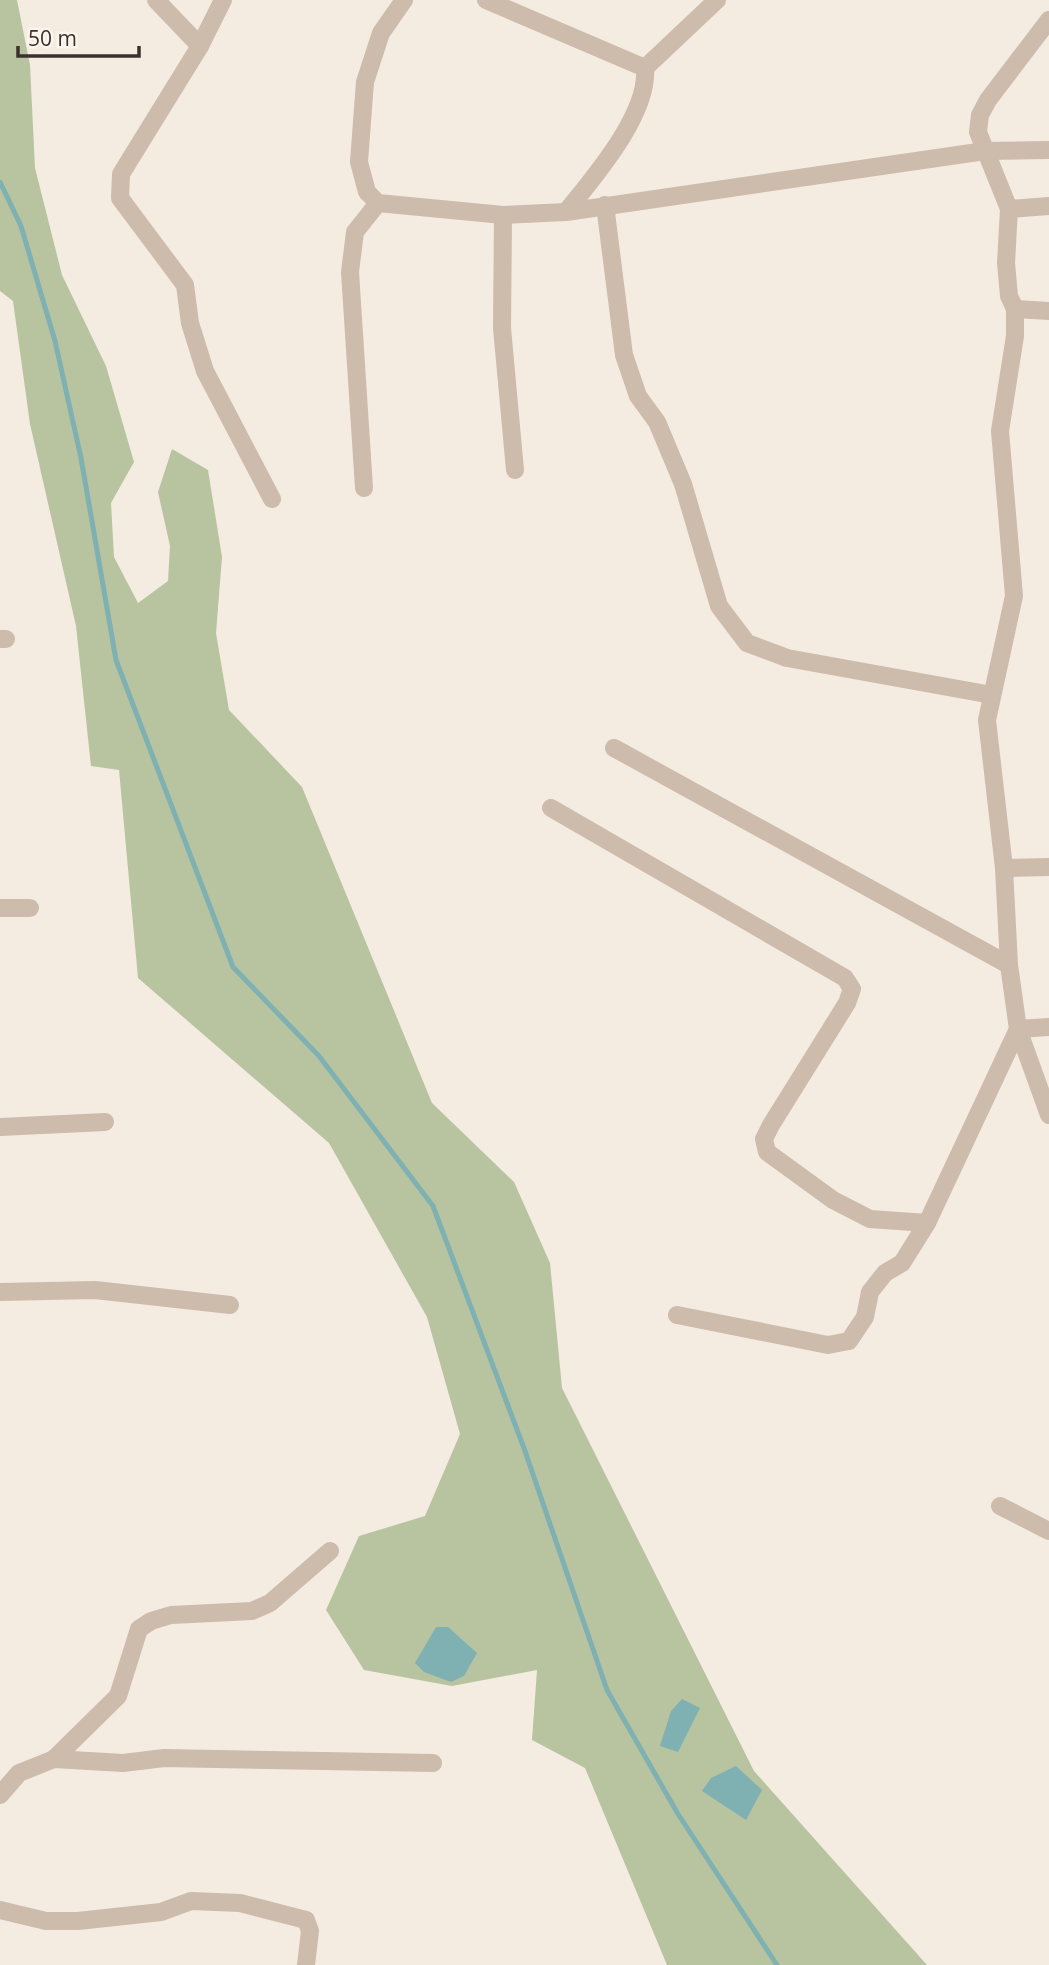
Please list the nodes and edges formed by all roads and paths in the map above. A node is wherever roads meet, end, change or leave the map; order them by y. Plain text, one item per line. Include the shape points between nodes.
1 (156, 0) edge
2 (223, 0) edge
3 (404, 0) edge
4 (486, 0) edge
5 (717, 0) edge
6 (1049, 20) edge
7 (200, 46) junction
8 (645, 68) junction
9 (1049, 150) edge
10 (985, 151) junction
11 (378, 203) junction
12 (605, 205) junction
13 (1049, 206) edge
14 (1009, 209) junction
15 (566, 212) junction
16 (503, 215) junction
17 (1015, 309) junction
18 (1049, 311) edge
19 (515, 470) dead end
20 (364, 488) dead end
21 (272, 499) dead end
22 (992, 695) junction
23 (614, 748) dead end
24 (551, 808) dead end
25 (1049, 867) edge
26 (1004, 868) junction
27 (0, 908) edge
28 (30, 908) dead end
29 (1009, 965) junction
30 (1049, 1027) edge
31 (1018, 1029) junction
32 (1049, 1115) edge
33 (105, 1122) dead end
34 (0, 1126) edge
35 (927, 1223) junction
36 (0, 1292) edge
37 (230, 1305) dead end
38 (677, 1315) dead end
39 (1000, 1506) dead end
40 (1049, 1531) edge
41 (330, 1551) dead end
42 (54, 1759) junction
43 (433, 1763) dead end
44 (0, 1795) edge
45 (0, 1910) edge
46 (306, 1965) edge

1 - 7 street
2 - 7 street
3 - 11 street via 381,33 365,82 359,162 367,192
4 - 8 street
5 - 8 street
6 - 10 street via 980,115 978,132
7 - 21 street via 121,174 120,198 185,285 190,323 205,371
8 - 15 street via 646,85 624,130
9 - 10 street
10 - 12 street
10 - 14 street
11 - 16 street
11 - 20 street via 355,232 350,272
12 - 15 street
12 - 22 street via 624,355 638,396 657,422 683,484 719,606 747,643 787,658
13 - 14 street
14 - 17 street via 1006,263
15 - 16 street
16 - 19 street via 502,328
17 - 18 street
17 - 22 street via 1000,432 1014,596
22 - 26 street via 987,720
23 - 29 street
24 - 35 street via 845,978 852,989 847,1003 771,1125 764,1139 767,1152 833,1200 870,1219
25 - 26 street
26 - 29 street
27 - 28 street
29 - 31 street
30 - 31 street
31 - 32 street
31 - 35 street
33 - 34 street
35 - 38 street via 902,1263 885,1273 870,1292 865,1317 849,1341 828,1345
36 - 37 street via 95,1290
39 - 40 street
41 - 42 street via 270,1603 252,1611 171,1615 139,1629 118,1696
42 - 43 street via 90,1763 164,1758
42 - 44 street via 19,1773
45 - 46 street via 46,1921 78,1922 161,1912 191,1901 240,1903 306,1920 310,1931

